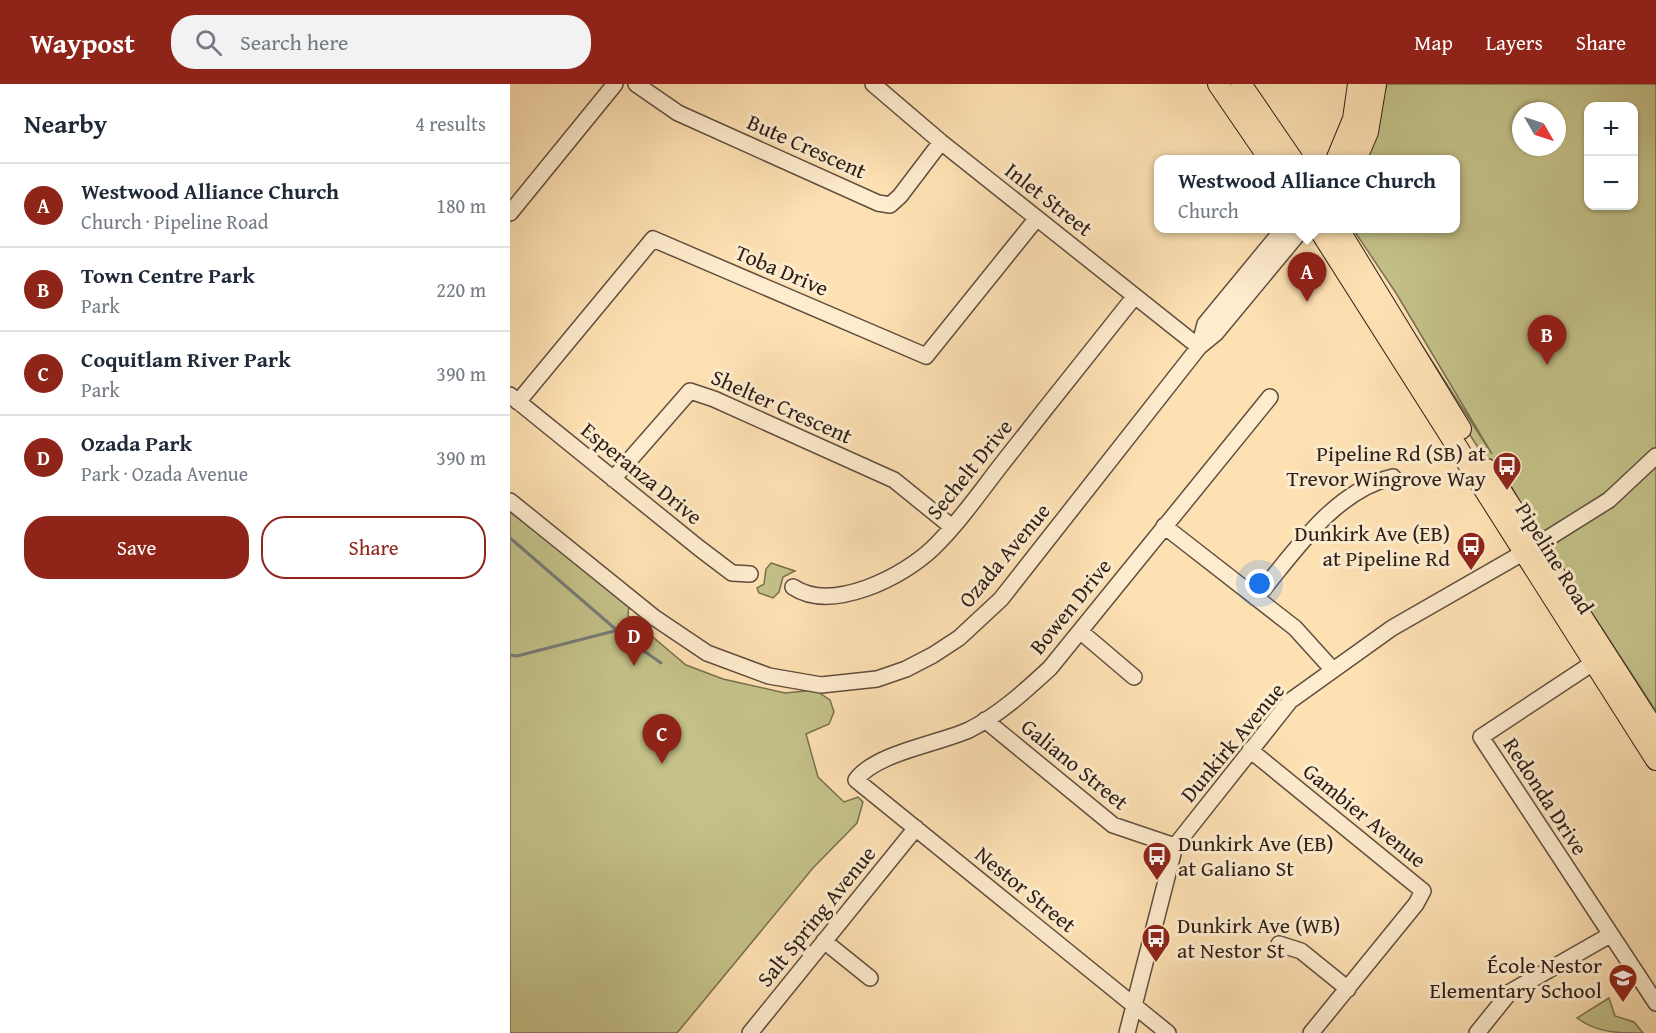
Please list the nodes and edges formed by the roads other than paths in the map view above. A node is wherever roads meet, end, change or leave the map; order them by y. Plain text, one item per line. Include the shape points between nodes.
1 (615, 84) edge
2 (636, 84) edge
3 (873, 84) edge
4 (1218, 84) edge
5 (1241, 84) edge
6 (1358, 84) edge
7 (1377, 84) edge
8 (941, 142) junction
9 (1267, 155) edge
10 (1290, 155) edge
11 (1338, 155) edge
12 (1358, 155) edge
13 (510, 213) edge
14 (1037, 218) junction
15 (1280, 233) edge
16 (1299, 233) edge
17 (1321, 233) edge
18 (1341, 233) edge
19 (1135, 296) junction
20 (1199, 347) junction
21 (1270, 397) dead end
22 (514, 398) edge
23 (1656, 456) edge
24 (1393, 477) dead end
25 (613, 479) junction
26 (510, 501) edge
27 (1164, 526) junction
28 (952, 527) junction
29 (1530, 549) junction
30 (750, 574) dead end
31 (793, 587) dead end
32 (1256, 598) junction
33 (1081, 632) junction
34 (1599, 660) junction
35 (1333, 670) junction
36 (1134, 677) dead end
37 (985, 720) junction
38 (1656, 732) edge
39 (1250, 750) junction
40 (1656, 760) edge
41 (856, 780) joint
42 (916, 828) junction
43 (1175, 846) junction
44 (1610, 935) junction
45 (824, 941) junction
46 (1279, 944) dead end
47 (870, 978) dead end
48 (1348, 989) junction
49 (1656, 1003) edge
50 (1134, 1005) junction
51 (750, 1033) edge
52 (1127, 1033) edge
53 (1168, 1033) edge
54 (1311, 1033) edge
55 (1477, 1033) edge

1 - 13 street
2 - 8 street, Bute Crescent via 678,113 890,206
3 - 8 street, Inlet Street
4 - 9 main road
5 - 10 main road
6 - 11 main road via 1353,119
7 - 12 main road via 1368,132
8 - 14 street, Inlet Street
14 - 19 street, Inlet Street
14 - 22 street, Toba Drive via 926,356 653,239
15 - 20 street, Ozada Avenue via 1205,324
16 - 20 street, Ozada Avenue via 1216,333
17 - 29 main road, Pipeline Road
18 - 29 main road, Pipeline Road
19 - 20 street, Inlet Street
19 - 28 street, Sechelt Drive
20 - 26 street, Ozada Avenue via 1001,599 959,638 933,655 877,679 821,685 768,676 707,653 655,618
21 - 27 street, Bowen Drive
22 - 25 street, Esperanza Drive
23 - 29 street, Dunkirk Avenue via 1609,500
24 - 32 street via 1372,482 1312,530
25 - 28 street, Shelter Crescent via 690,390 894,480
25 - 30 street, Esperanza Drive via 732,573
27 - 32 street
27 - 33 street, Bowen Drive
28 - 31 street, Sechelt Drive via 933,548 889,580 836,595 804,594
29 - 34 main road, Pipeline Road
29 - 35 street, Dunkirk Avenue via 1392,628
32 - 35 street via 1295,628
33 - 36 street
33 - 37 street, Bowen Drive via 1022,694
34 - 38 main road, Pipeline Road
34 - 40 main road, Pipeline Road
34 - 44 street, Redonda Drive via 1481,737
35 - 39 street, Dunkirk Avenue via 1290,701
37 - 41 street, Bowen Drive via 881,762 862,771
37 - 43 street, Galiano Street via 1113,825
39 - 43 street, Dunkirk Avenue
39 - 48 street, Gambier Avenue via 1423,891
41 - 42 street, Nestor Street
42 - 45 street, Salt Spring Avenue
42 - 50 street, Nestor Street
43 - 50 street, Dunkirk Avenue
44 - 49 street, Redonda Drive
44 - 55 street via 1510,992
45 - 47 street
45 - 51 street, Salt Spring Avenue
46 - 48 street via 1301,951
48 - 54 street, Gambier Avenue
50 - 52 street, Dunkirk Avenue
50 - 53 street, Nestor Street

